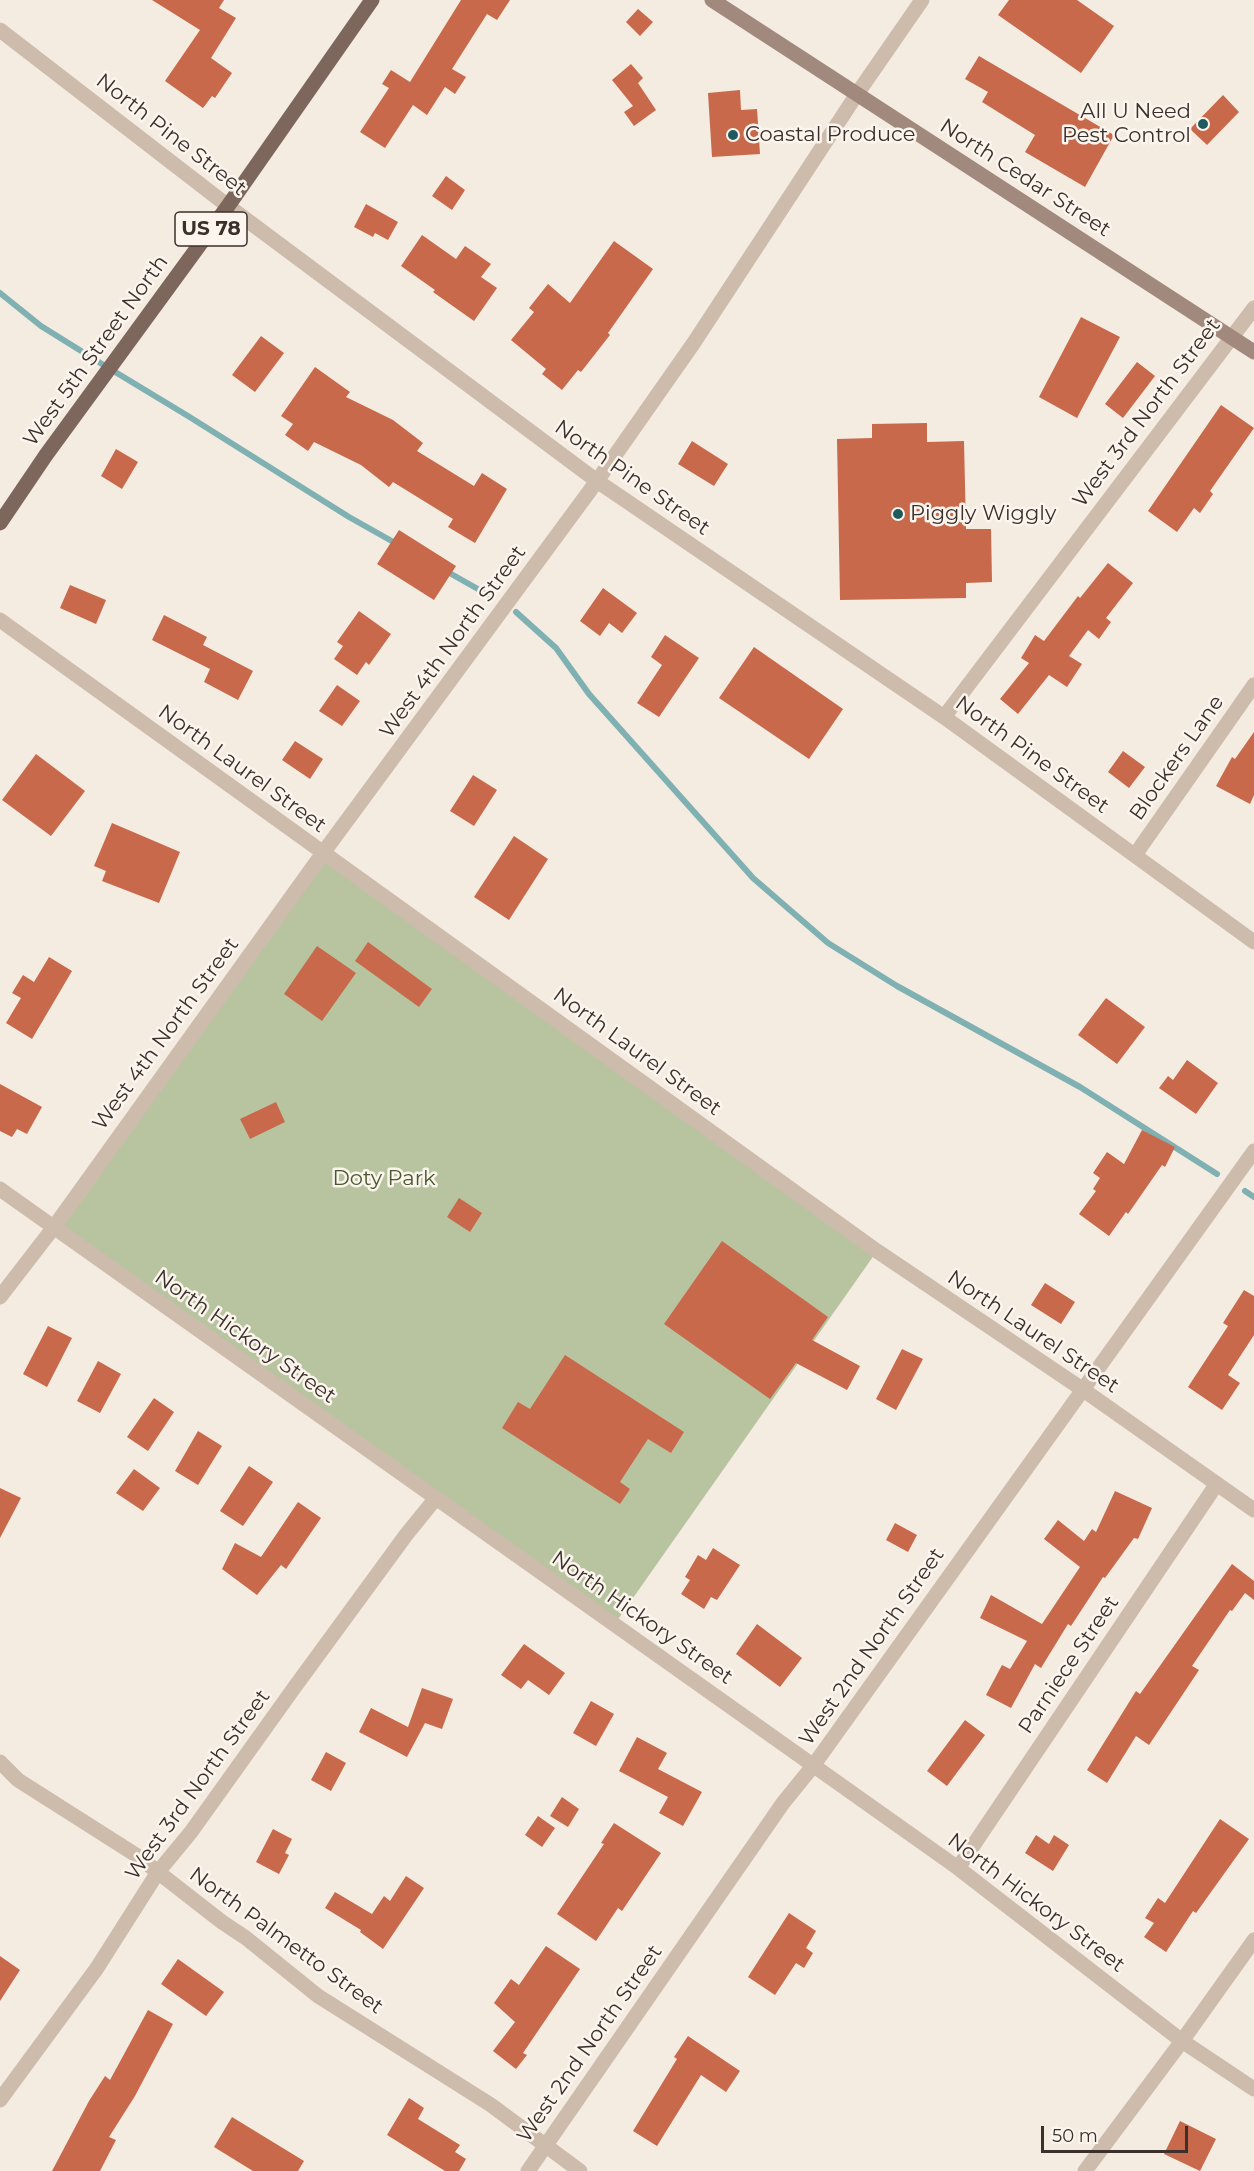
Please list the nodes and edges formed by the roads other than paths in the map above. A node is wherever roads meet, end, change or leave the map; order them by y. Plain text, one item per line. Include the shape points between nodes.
1 (372, 0) edge
2 (711, 0) edge
3 (922, 0) edge
4 (0, 30) edge
5 (857, 94) junction
6 (228, 206) junction
7 (1254, 308) edge
8 (1232, 335) junction
9 (1254, 352) edge
10 (597, 481) junction
11 (0, 523) edge
12 (0, 621) edge
13 (1254, 685) edge
14 (944, 717) junction
15 (323, 853) junction
16 (1135, 855) junction
17 (1254, 942) edge
18 (1254, 1151) edge
19 (0, 1189) edge
20 (54, 1227) junction
21 (0, 1297) edge
22 (1082, 1389) junction
23 (1216, 1485) junction
24 (436, 1498) junction
25 (1254, 1510) edge
26 (0, 1762) edge
27 (813, 1766) junction
28 (958, 1868) junction
29 (158, 1872) junction
30 (1254, 1940) edge
31 (1182, 2041) junction
32 (1254, 2089) edge
33 (0, 2100) edge
34 (545, 2145) junction
35 (528, 2171) edge
36 (580, 2171) edge
37 (1085, 2171) edge

1 - 6 main road, West 5th Street North / US 78
2 - 5 street, North Cedar Street
3 - 5 street, West 4th North Street
4 - 6 street, North Pine Street
5 - 8 street, North Cedar Street
5 - 10 street, West 4th North Street via 693,344
6 - 10 street, North Pine Street
6 - 11 main road, West 5th Street North / US 78 via 45,455
7 - 8 street, West 3rd North Street
8 - 9 street, North Cedar Street
8 - 14 street, West 3rd North Street
10 - 14 street, North Pine Street
10 - 15 street, West 4th North Street
12 - 15 street, North Laurel Street
13 - 16 street, Blockers Lane
14 - 16 street, North Pine Street
15 - 20 street, West 4th North Street
15 - 22 street, North Laurel Street via 877,1251
16 - 17 street, North Pine Street
18 - 22 street, West 2nd North Street
19 - 20 street, North Hickory Street
20 - 21 street, West 4th North Street
20 - 24 street, North Hickory Street
22 - 23 street, North Laurel Street
22 - 27 street, West 2nd North Street
23 - 25 street, North Laurel Street
23 - 28 street, Parniece Street
24 - 27 street, North Hickory Street
24 - 29 street, West 3rd North Street
26 - 29 street, North Palmetto Street via 18,1779
27 - 28 street, North Hickory Street
27 - 34 street, West 2nd North Street via 783,1803
28 - 31 street, North Hickory Street
29 - 33 street, West 3rd North Street via 97,1968
29 - 34 street, North Palmetto Street via 318,1996 460,2085
30 - 31 street
31 - 32 street, North Hickory Street
31 - 37 street
34 - 35 street, West 2nd North Street
34 - 36 street, North Palmetto Street

